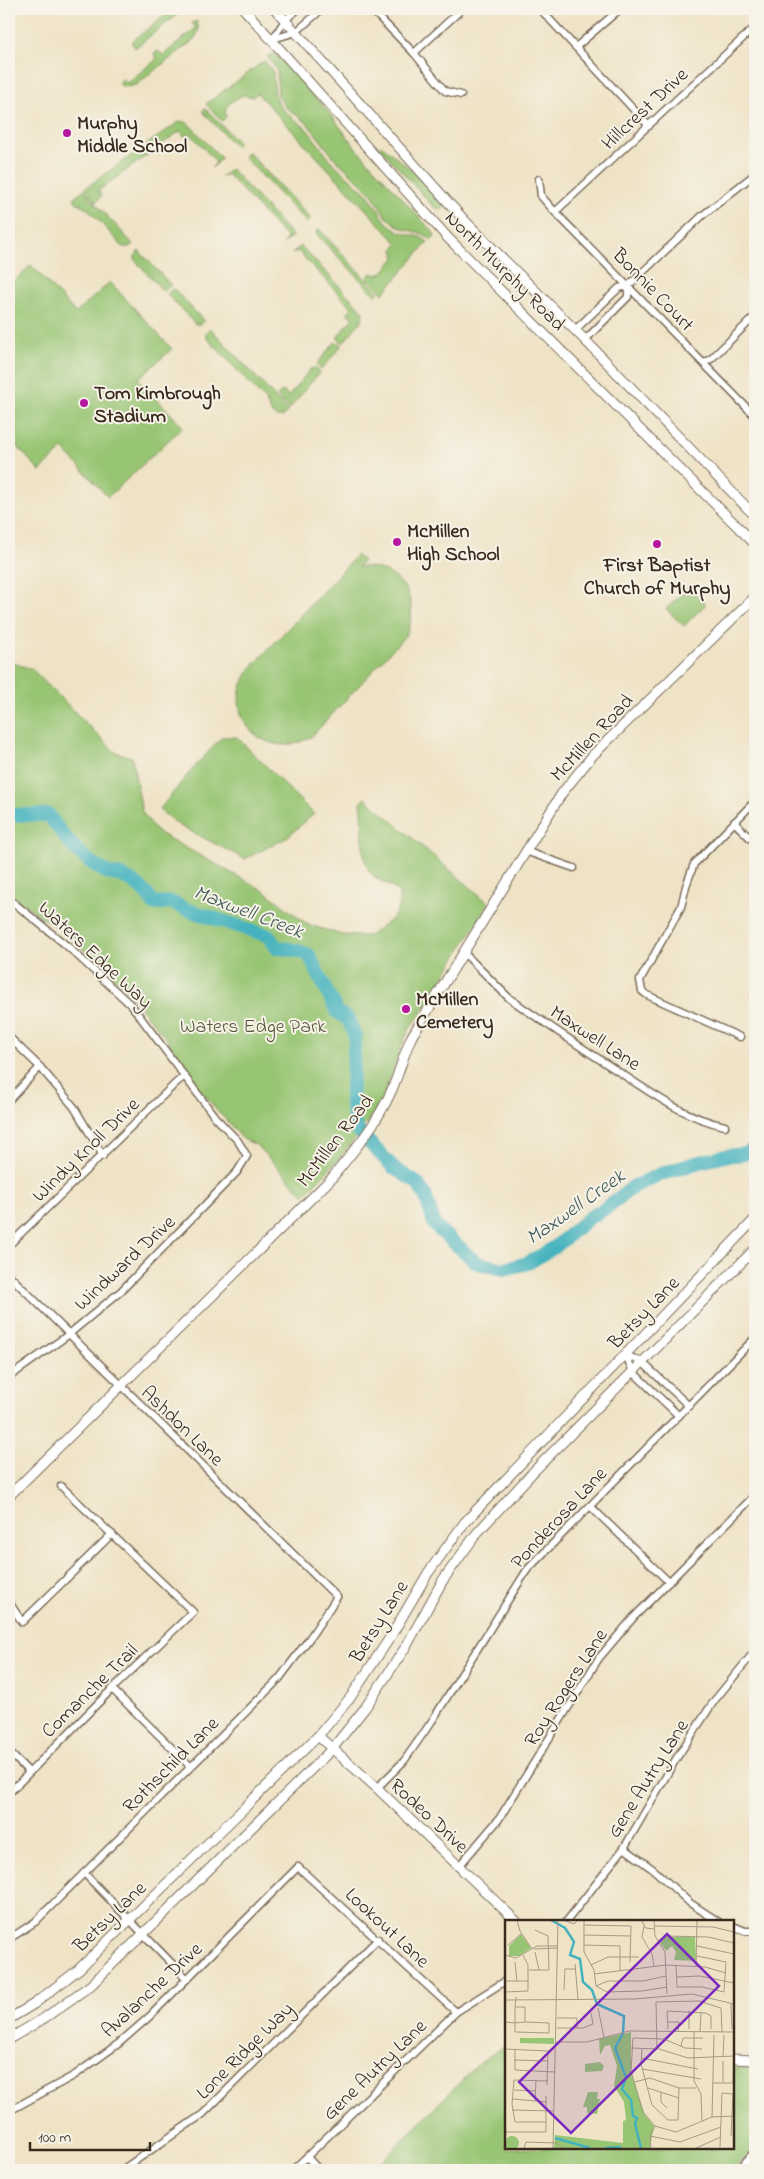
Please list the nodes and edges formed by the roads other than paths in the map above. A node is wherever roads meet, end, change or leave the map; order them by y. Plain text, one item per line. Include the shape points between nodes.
1 (244, 9) edge
2 (275, 9) edge
3 (298, 9) edge
4 (322, 9) edge
5 (371, 9) edge
6 (462, 9) edge
7 (540, 9) edge
8 (620, 9) edge
9 (285, 20) junction
10 (755, 27) edge
11 (296, 32) junction
12 (273, 39) junction
13 (577, 46) junction
14 (414, 53) junction
15 (461, 95) dead end
16 (649, 126) junction
17 (755, 174) edge
18 (539, 179) dead end
19 (555, 212) junction
20 (628, 286) junction
21 (755, 316) edge
22 (575, 330) junction
23 (585, 340) junction
24 (704, 364) junction
25 (755, 416) edge
26 (755, 516) edge
27 (755, 544) edge
28 (755, 598) edge
29 (755, 801) edge
30 (734, 822) junction
31 (755, 843) edge
32 (526, 851) junction
33 (574, 868) dead end
34 (9, 899) edge
35 (464, 953) junction
36 (9, 1036) edge
37 (740, 1037) dead end
38 (40, 1067) junction
39 (185, 1076) junction
40 (9, 1100) edge
41 (725, 1126) dead end
42 (103, 1156) junction
43 (247, 1156) joint
44 (755, 1219) edge
45 (9, 1246) edge
46 (755, 1249) edge
47 (9, 1275) edge
48 (68, 1335) junction
49 (755, 1338) edge
50 (626, 1355) junction
51 (642, 1362) junction
52 (632, 1372) junction
53 (9, 1378) edge
54 (120, 1386) junction
55 (689, 1406) junction
56 (679, 1416) junction
57 (62, 1486) dead end
58 (755, 1495) edge
59 (9, 1496) edge
60 (590, 1506) junction
61 (112, 1534) junction
62 (669, 1582) junction
63 (336, 1597) joint
64 (9, 1602) edge
65 (755, 1651) edge
66 (112, 1689) junction
67 (318, 1736) junction
68 (332, 1749) junction
69 (9, 1752) edge
70 (191, 1767) junction
71 (29, 1772) junction
72 (377, 1788) junction
73 (9, 1793) edge
74 (624, 1848) junction
75 (459, 1866) junction
76 (298, 1867) joint
77 (84, 1873) junction
78 (515, 1920) edge
79 (568, 1920) edge
80 (716, 1920) edge
81 (131, 1921) junction
82 (734, 1926) edge
83 (755, 1931) edge
84 (144, 1934) junction
85 (9, 1939) edge
86 (378, 1940) junction
87 (188, 1979) junction
88 (505, 1981) edge
89 (456, 2012) junction
90 (9, 2019) edge
91 (9, 2040) edge
92 (734, 2059) edge
93 (755, 2060) edge
94 (9, 2111) edge
95 (755, 2151) edge
96 (306, 2157) junction
97 (122, 2170) edge
98 (293, 2170) edge
99 (319, 2170) edge
100 (738, 2170) edge

1 - 12 main road, North Murphy Road
2 - 9 main road, North Murphy Road
3 - 9 street
4 - 11 street
5 - 14 street
6 - 14 street
7 - 13 street
8 - 13 street
9 - 11 main road, North Murphy Road
9 - 12 street
10 - 16 street, Hillcrest Drive
11 - 12 street
11 - 22 main road, North Murphy Road via 466,222
12 - 27 main road, North Murphy Road via 448,238
13 - 16 street
14 - 15 street via 445,91
16 - 19 street, Hillcrest Drive
17 - 20 street via 703,215
18 - 19 street, Bonnie Court via 541,196
19 - 20 street, Bonnie Court
20 - 22 street via 619,288
20 - 23 street via 628,297
20 - 24 street, Bonnie Court
21 - 24 street
22 - 23 main road, North Murphy Road
23 - 26 main road, North Murphy Road
24 - 25 street, Bonnie Court
28 - 32 main road, McMillen Road via 593,755 562,793
29 - 30 street
30 - 31 street
30 - 37 street via 694,864 681,907 640,980 642,991 647,995
32 - 33 street
32 - 35 main road, McMillen Road
34 - 39 street, Waters Edge Way via 66,945 132,1006
35 - 41 street, Maxwell Lane via 509,998 531,1014 688,1115
35 - 54 main road, McMillen Road via 412,1036 391,1094 331,1179
36 - 38 street
38 - 40 street
38 - 42 street via 74,1108
39 - 42 street, Windy Knoll Drive
39 - 43 street, Waters Edge Way
42 - 45 street, Windy Knoll Drive
43 - 48 street, Windward Drive via 237,1172 141,1272
44 - 50 main road, Betsy Lane
46 - 51 main road, Betsy Lane
47 - 48 street, Ashdon Lane
48 - 53 street, Windward Drive
48 - 54 street, Ashdon Lane
49 - 55 street, Ponderosa Lane
50 - 51 street
50 - 52 street
50 - 67 main road, Betsy Lane via 465,1522 428,1573 350,1698
51 - 52 main road, Betsy Lane
51 - 55 street
52 - 56 street
52 - 68 main road, Betsy Lane via 477,1532 443,1580 381,1684
54 - 59 main road, McMillen Road
54 - 63 street, Ashdon Lane
55 - 56 street, Ponderosa Lane
56 - 60 street, Ponderosa Lane
57 - 61 street
58 - 62 street, Roy Rogers Lane
60 - 62 street
60 - 72 street, Ponderosa Lane via 527,1570 432,1722 404,1761
61 - 64 street via 22,1622
61 - 66 street, Comanche Trail via 193,1612
62 - 75 street, Roy Rogers Lane via 598,1658 498,1819
63 - 70 street, Rothschild Lane via 278,1679
65 - 74 street, Gene Autry Lane via 714,1701
66 - 70 street
66 - 71 street, Comanche Trail
67 - 68 main road, Rodeo Drive
67 - 81 main road, Betsy Lane
68 - 72 main road, Rodeo Drive
68 - 84 main road, Betsy Lane
69 - 71 street
70 - 77 street, Rothschild Lane
71 - 73 street, Comanche Trail
72 - 75 main road, Rodeo Drive
74 - 79 street, Gene Autry Lane
74 - 80 street via 690,1903
75 - 78 main road, Rodeo Drive
76 - 86 street, Lookout Lane
76 - 87 street, Avalanche Drive
77 - 81 street
77 - 85 street, Rothschild Lane via 35,1922
81 - 84 street
81 - 90 main road, Betsy Lane via 79,1969
82 - 83 street
84 - 87 street
84 - 91 main road, Betsy Lane via 91,1985
86 - 89 street, Lookout Lane
86 - 97 street, Lone Ridge Way via 204,2114
87 - 94 street, Avalanche Drive via 118,2044 75,2075
88 - 89 street, Gene Autry Lane
89 - 96 street, Gene Autry Lane
92 - 93 main road
95 - 100 street
96 - 98 street, Gene Autry Lane
96 - 99 street

